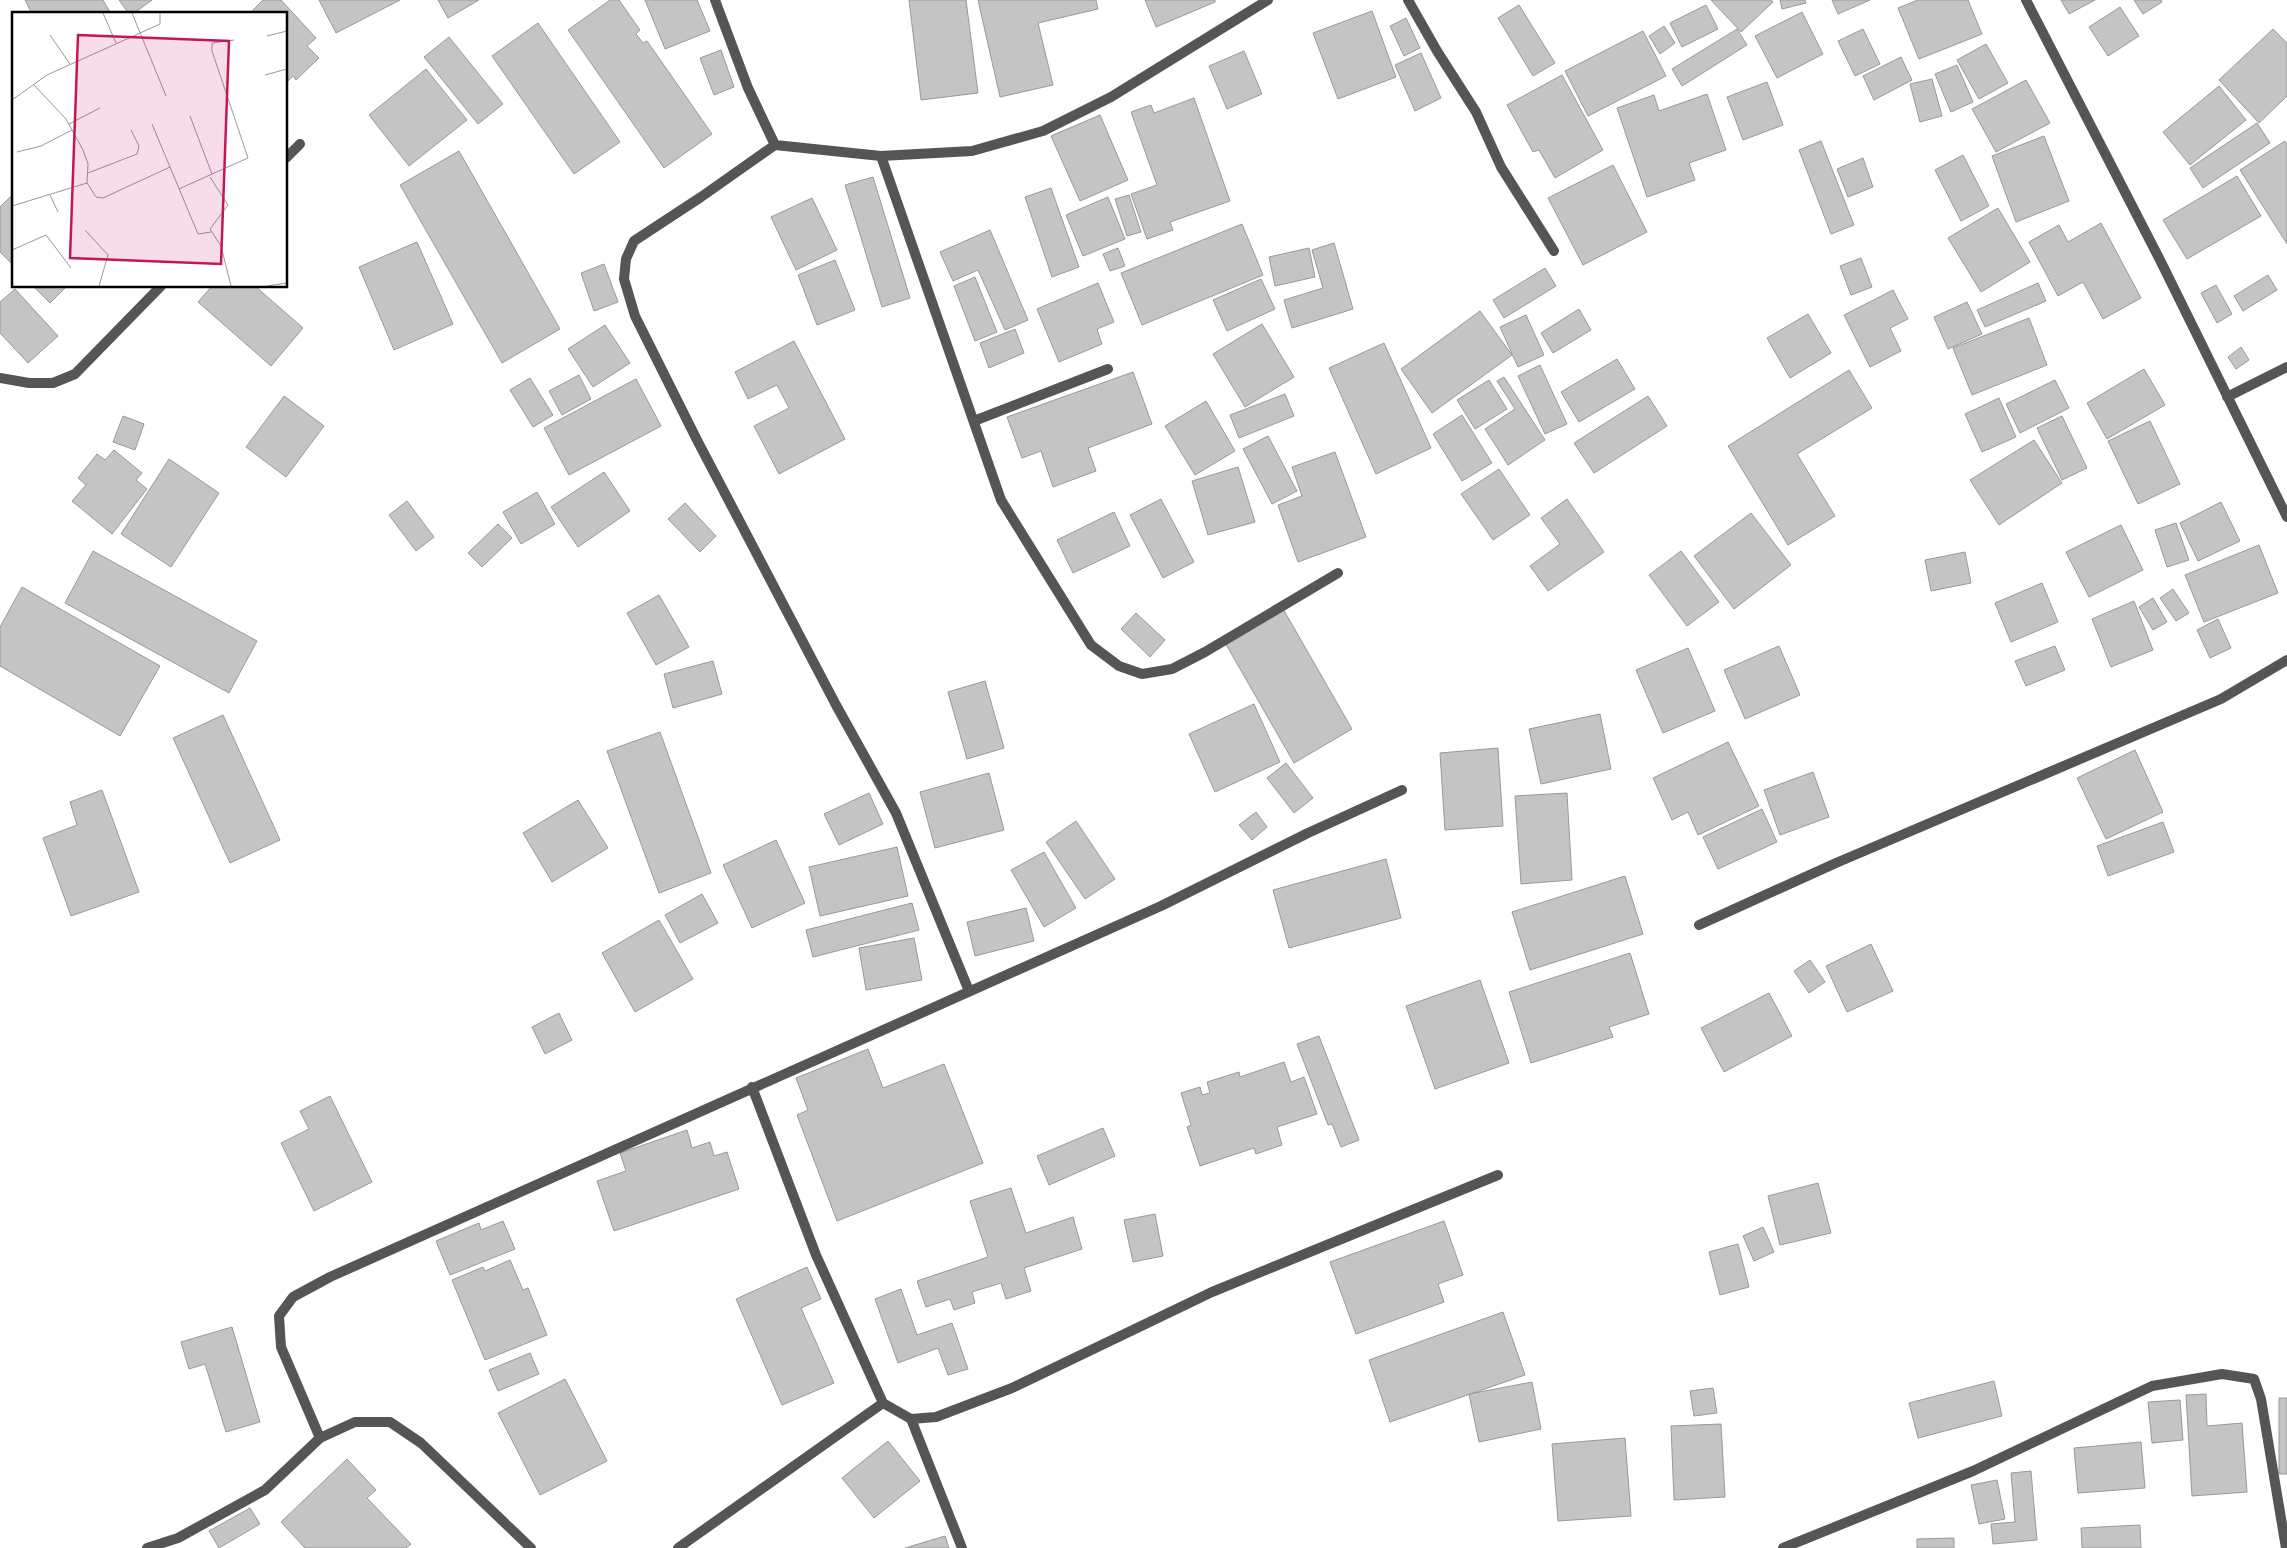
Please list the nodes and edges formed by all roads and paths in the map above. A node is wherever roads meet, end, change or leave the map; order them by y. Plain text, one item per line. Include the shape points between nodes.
1 (715, 0) edge
2 (1268, 0) edge
3 (1408, 0) edge
4 (2026, 0) edge
5 (300, 144) dead end
6 (774, 145) junction
7 (288, 156) edge
8 (881, 156) junction
9 (1554, 251) dead end
10 (159, 288) edge
11 (2287, 366) edge
12 (1108, 369) dead end
13 (0, 378) edge
14 (2227, 397) junction
15 (974, 421) junction
16 (2287, 517) edge
17 (1338, 573) dead end
18 (2287, 660) edge
19 (1402, 790) dead end
20 (1699, 925) dead end
21 (969, 991) junction
22 (752, 1087) junction
23 (1498, 1175) dead end
24 (883, 1404) junction
25 (911, 1420) junction
26 (320, 1438) junction
27 (147, 1548) edge
28 (530, 1548) edge
29 (678, 1548) edge
30 (962, 1548) edge
31 (1782, 1548) edge
32 (2286, 1548) edge

1 - 6 street via 748,88
2 - 8 street via 1111,97 1043,131 972,150
3 - 9 street via 1476,112 1501,167
4 - 14 street
5 - 7 street
6 - 8 street
6 - 21 street via 634,241 626,259 624,279 635,316 697,440 896,813
8 - 15 street
10 - 13 street via 75,374 53,383
11 - 14 street
12 - 15 street
14 - 16 street
15 - 17 street via 1002,500 1091,645 1119,666 1142,674 1172,669
18 - 20 street via 2221,699
19 - 21 street via 1161,906
21 - 22 street
22 - 24 street via 816,1254
22 - 26 street via 330,1276 294,1297 279,1316 282,1347
23 - 25 street via 1212,1292 1012,1388 936,1417
24 - 25 street
24 - 29 street
25 - 30 street
26 - 27 street via 265,1490 178,1538
26 - 28 street via 355,1422 390,1422 421,1443
31 - 32 street via 1973,1471 2152,1386 2222,1374 2254,1379 2261,1399

